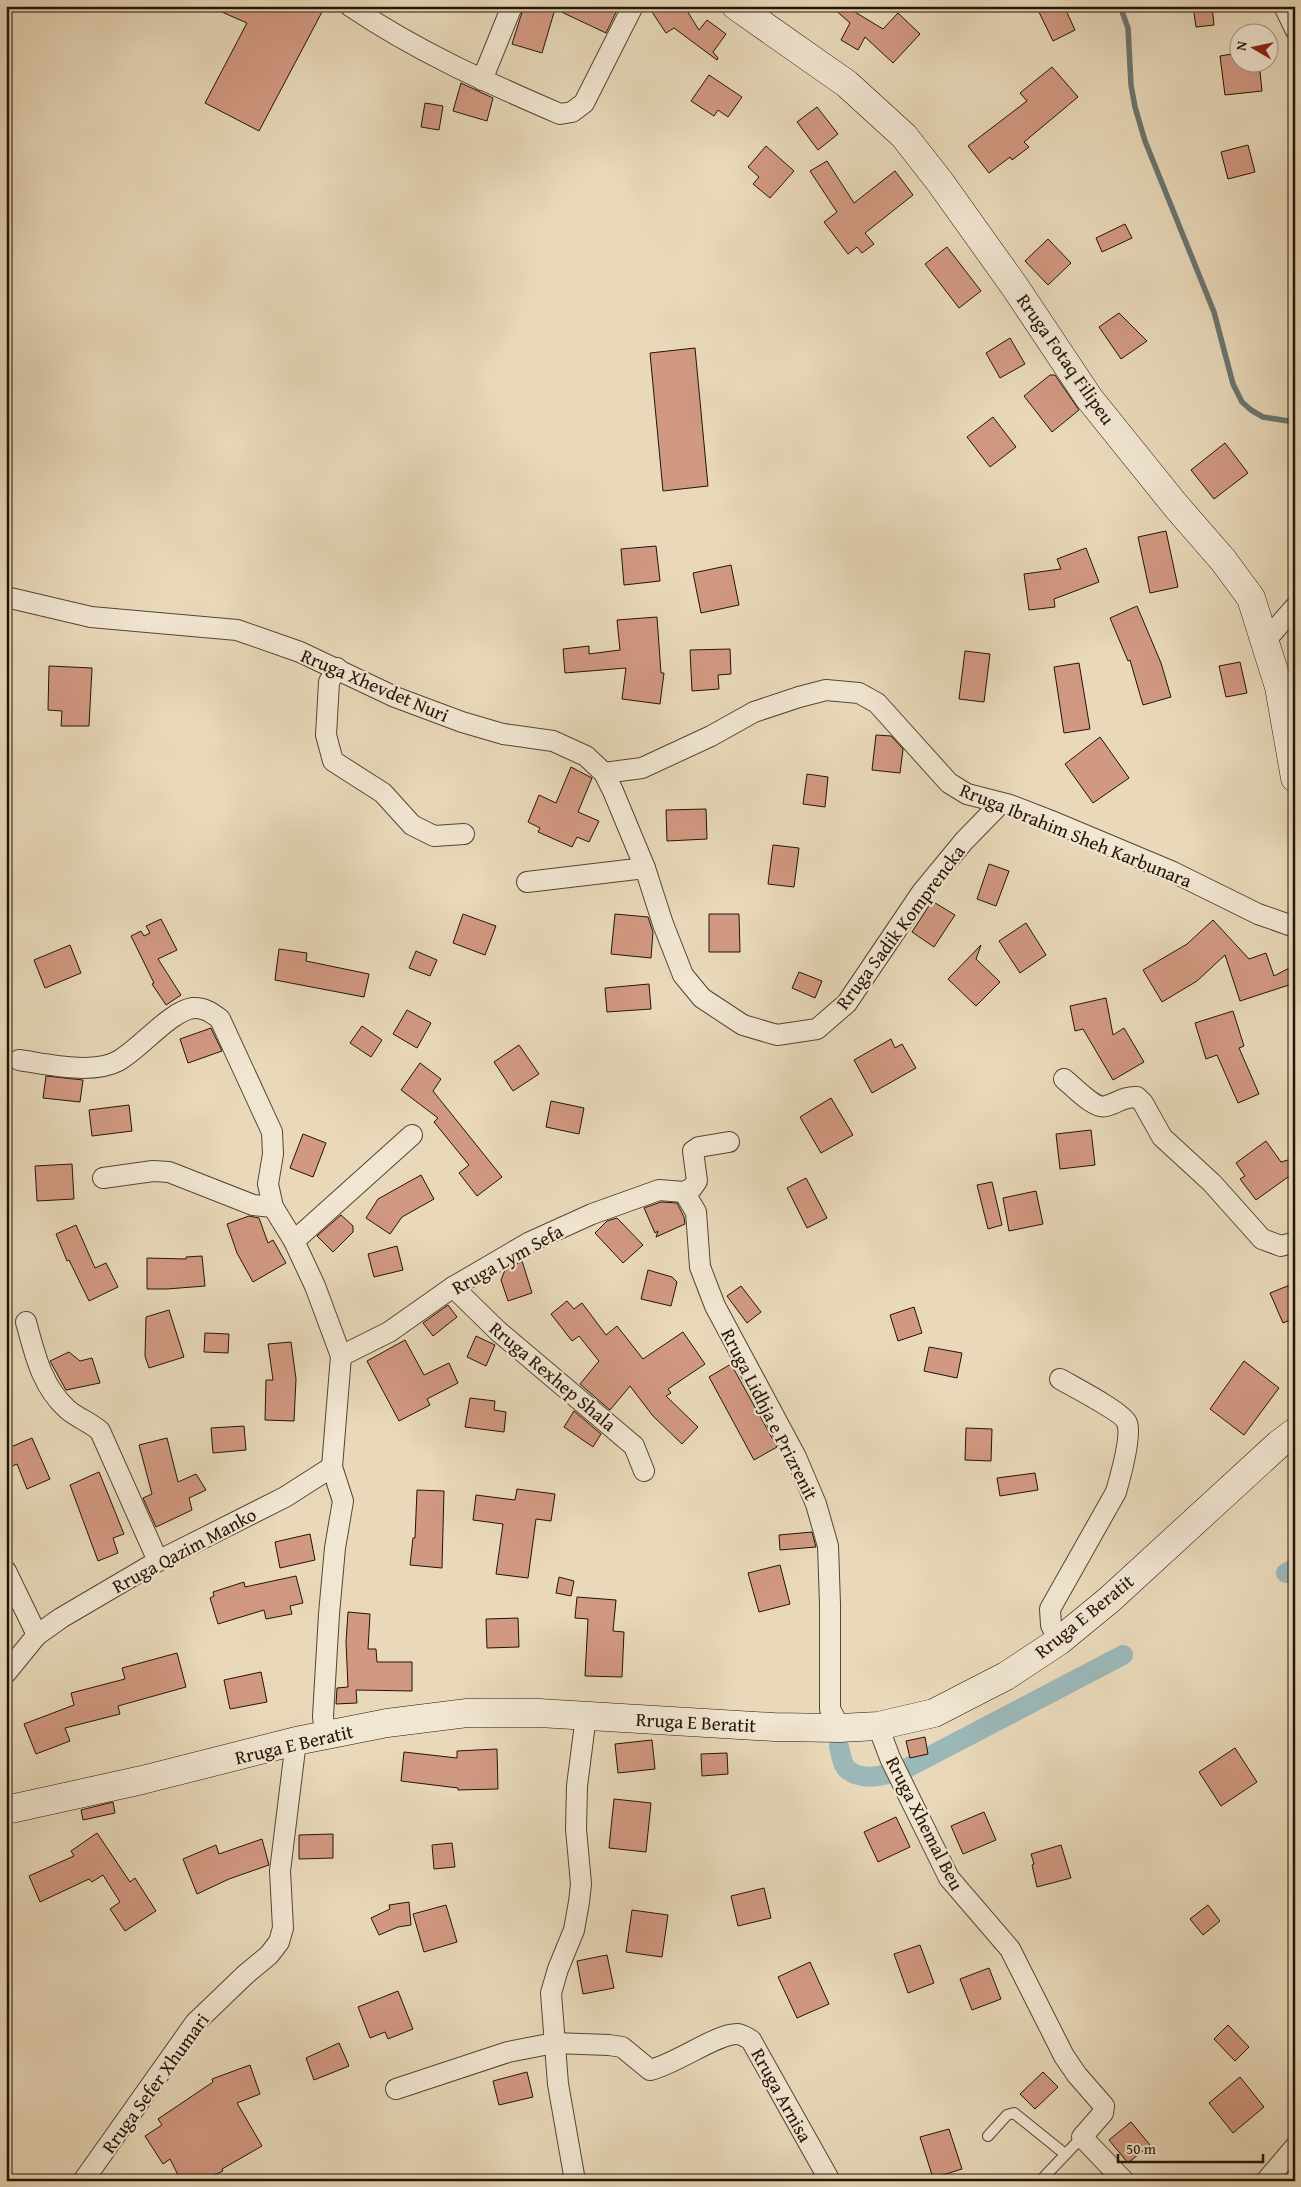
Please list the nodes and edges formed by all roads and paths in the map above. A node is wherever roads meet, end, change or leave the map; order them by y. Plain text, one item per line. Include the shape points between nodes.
1 (350, 6) edge
2 (512, 6) edge
3 (633, 6) edge
4 (736, 6) edge
5 (1284, 6) edge
6 (1295, 29) edge
7 (482, 80) junction
8 (6, 597) edge
9 (1295, 607) edge
10 (1265, 641) junction
11 (337, 668) junction
12 (1287, 689) edge
13 (604, 773) junction
14 (1295, 778) edge
15 (1001, 802) junction
16 (464, 834) dead end
17 (644, 868) junction
18 (527, 882) dead end
19 (1295, 927) edge
20 (817, 1029) joint
21 (19, 1060) dead end
22 (1064, 1079) dead end
23 (412, 1135) dead end
24 (728, 1142) dead end
25 (103, 1178) dead end
26 (684, 1192) junction
27 (273, 1207) junction
28 (294, 1242) junction
29 (1295, 1242) edge
30 (453, 1287) junction
31 (26, 1322) dead end
32 (341, 1356) junction
33 (1060, 1379) dead end
34 (1295, 1432) edge
35 (332, 1468) junction
36 (644, 1471) dead end
37 (158, 1561) junction
38 (6, 1571) edge
39 (37, 1635) junction
40 (1059, 1641) junction
41 (6, 1673) edge
42 (586, 1716) junction
43 (878, 1726) junction
44 (840, 1728) junction
45 (325, 1736) junction
46 (296, 1741) junction
47 (6, 1810) edge
48 (554, 2043) junction
49 (396, 2089) dead end
50 (988, 2136) dead end
51 (1082, 2137) junction
52 (1295, 2147) edge
53 (1066, 2154) junction
54 (1044, 2177) dead end
55 (84, 2181) edge
56 (575, 2181) edge
57 (830, 2181) edge
58 (1124, 2181) edge
59 (1266, 2181) edge

1 - 7 street via 383,29
2 - 7 street
3 - 7 street via 584,103 572,112 560,114
4 - 10 main road, Rruga Fotaq Filipeu via 848,84 904,136 1015,287 1090,398 1251,598
5 - 6 street
8 - 11 street, Rruga Xhevdet Nuri via 91,617 237,630
9 - 10 street
10 - 12 main road, Rruga Fotaq Filipeu
11 - 13 street, Rruga Xhevdet Nuri via 395,697 462,722 503,734 553,742 586,756
11 - 16 street via 329,682 326,735 333,761 383,793 412,826 434,836
12 - 14 main road, Rruga Fotaq Filipeu
13 - 15 street, Rruga Ibrahim Sheh Karbunara via 642,768 754,712 826,690 859,693 877,703 950,783 967,794
13 - 17 street, Rruga Xhevdet Nuri
15 - 19 street, Rruga Ibrahim Sheh Karbunara via 1173,872 1258,914
15 - 20 street, Rruga Sadik Komprencka via 922,892 847,1003
17 - 18 street
17 - 20 street, Rruga Xhevdet Nuri via 683,975 702,998 743,1025 777,1035
21 - 27 street via 97,1067 118,1062 177,1015 192,1008 209,1011 220,1019 272,1132 268,1184
22 - 29 street via 1097,1106 1105,1107 1128,1096 1137,1097 1162,1137 1212,1183 1262,1239 1281,1246
23 - 28 street
24 - 26 street via 699,1147 694,1151 697,1181
25 - 27 street via 169,1172 253,1205
26 - 30 street, Rruga Lym Sefa via 660,1190 592,1214 530,1242
26 - 44 street, Rruga Lidhja e Prizrenit via 696,1212 700,1267 715,1306 796,1457 816,1504 828,1546 830,1709
27 - 28 street
28 - 32 street via 315,1286
30 - 32 street, Rruga Lym Sefa via 389,1332
30 - 36 street, Rruga Rexhep Shala via 498,1331 634,1446
31 - 37 street via 38,1368 47,1384 68,1410 100,1431
32 - 35 street
33 - 40 street via 1124,1417 1129,1430 1116,1492 1050,1609 1051,1626
34 - 40 main road, Rruga E Beratit
35 - 37 street, Rruga Qazim Manko via 284,1497
35 - 45 street via 343,1501 334,1548 323,1716
37 - 39 street, Rruga Qazim Manko
38 - 39 street
39 - 41 street, Rruga Qazim Manko
40 - 43 main road, Rruga E Beratit via 1006,1676 934,1714
42 - 44 main road, Rruga E Beratit
42 - 45 main road, Rruga E Beratit via 467,1713 387,1723
42 - 48 street via 576,1806 579,1902 574,1930 551,1993
43 - 44 main road, Rruga E Beratit
43 - 51 street, Rruga Xhemal Beu via 890,1758 949,1878 1010,1949 1064,2056 1104,2106 1103,2113
45 - 46 main road, Rruga E Beratit
46 - 47 main road, Rruga E Beratit
46 - 55 street, Rruga Sefer Xhumari via 280,1871 283,1928 279,1942 269,1955 195,2022
48 - 49 street, Rruga Arnisa via 508,2052
48 - 56 street
48 - 57 street, Rruga Arnisa via 622,2047 650,2070 663,2067 727,2035 740,2034 751,2040
50 - 53 lane via 1007,2115 1014,2113
51 - 53 lane
51 - 58 street
52 - 59 street
53 - 54 lane

